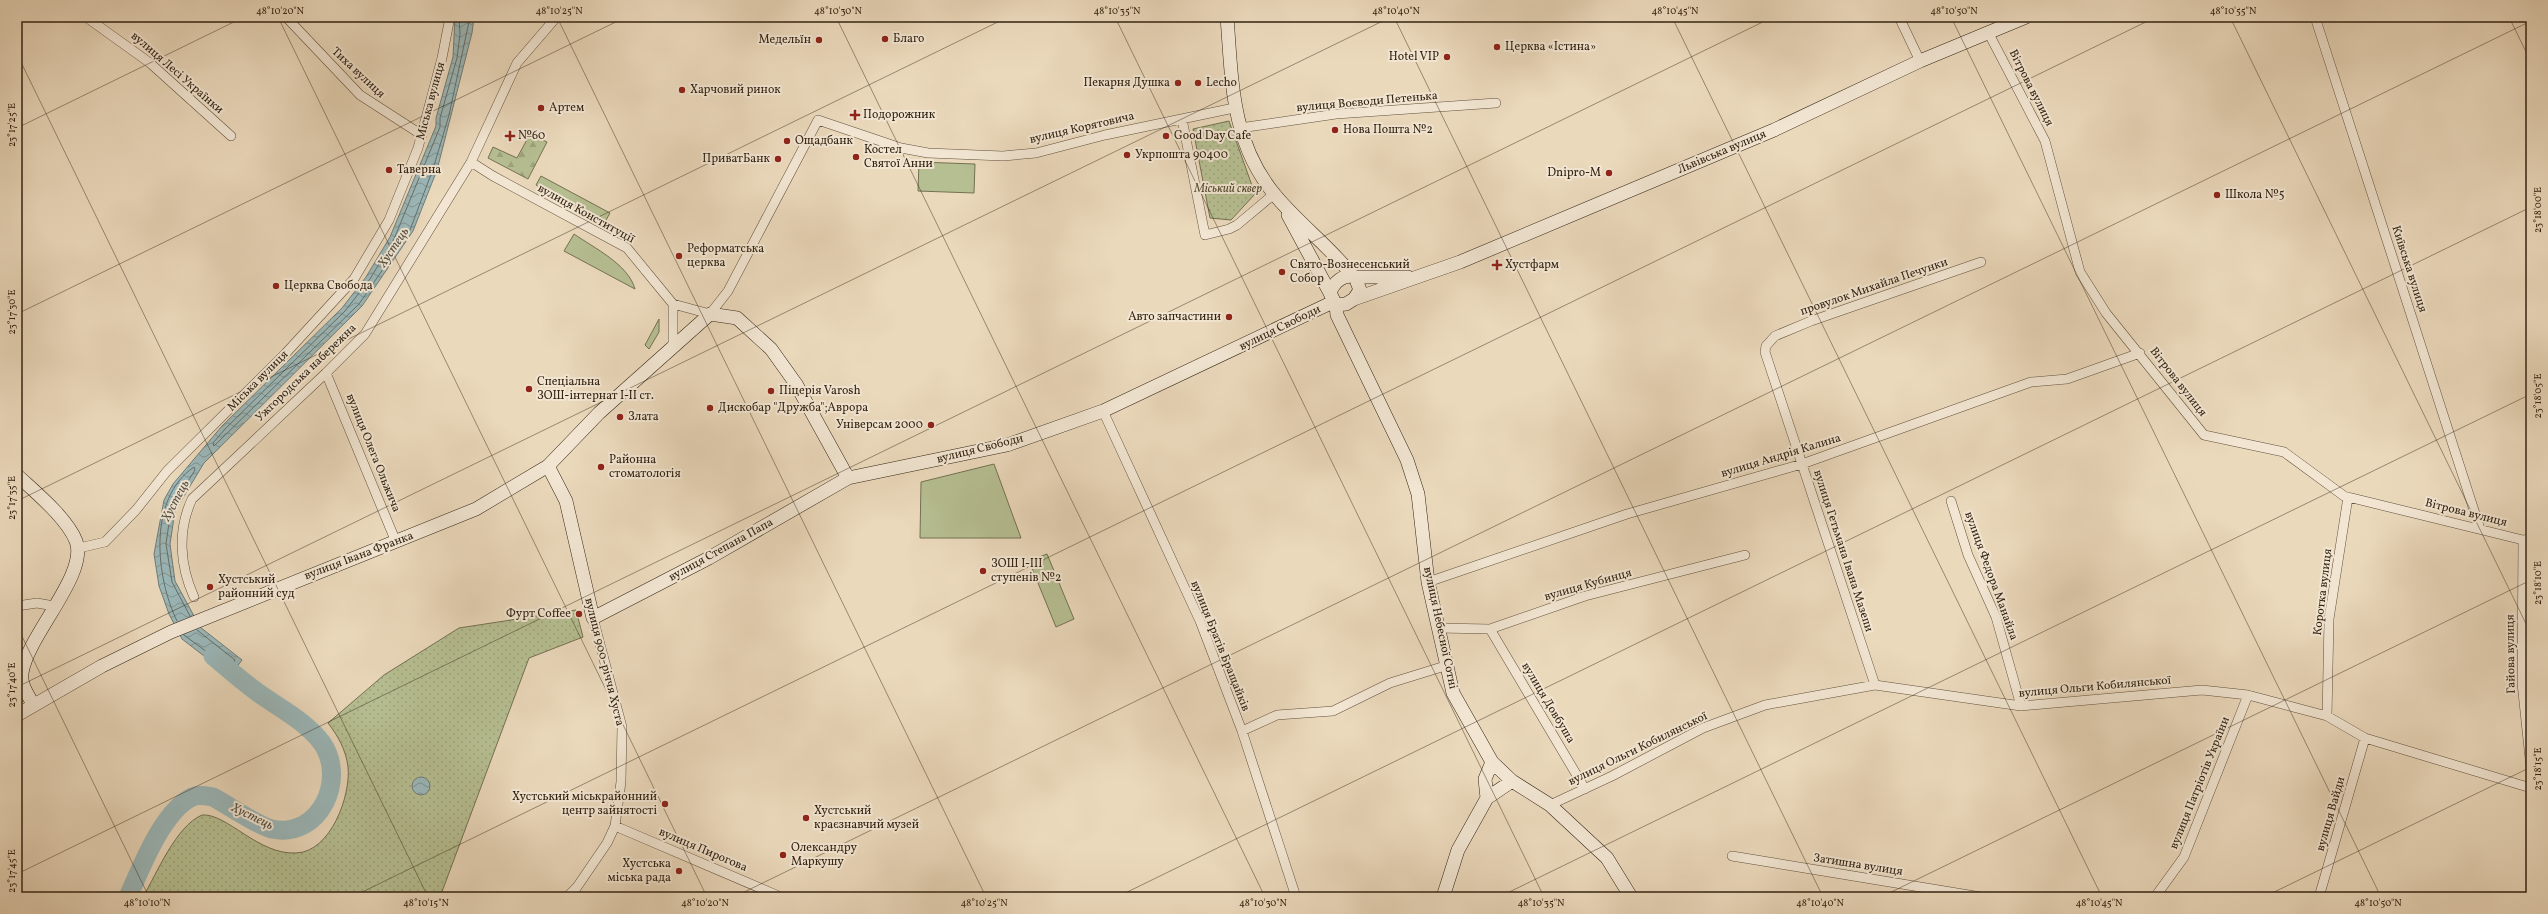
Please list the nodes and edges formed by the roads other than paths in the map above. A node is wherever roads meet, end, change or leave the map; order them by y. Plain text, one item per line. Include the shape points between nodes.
1 (86, 17) edge
2 (286, 17) edge
3 (450, 17) edge
4 (1226, 17) edge
5 (1899, 17) edge
6 (2026, 17) edge
7 (2315, 17) edge
8 (553, 18) edge
9 (1988, 32) junction
10 (1920, 61) junction
11 (1496, 103) dead end
12 (1234, 108) junction
13 (1182, 118) junction
14 (1240, 128) junction
15 (422, 135) junction
16 (231, 136) dead end
17 (471, 162) junction
18 (1277, 197) junction
19 (1982, 262) dead end
20 (1354, 276) junction
21 (1414, 278) junction
22 (1354, 299) junction
23 (1333, 300) junction
24 (673, 304) junction
25 (710, 314) junction
26 (1775, 336) joint
27 (673, 347) junction
28 (2140, 353) junction
29 (326, 373) junction
30 (1103, 411) junction
31 (1802, 464) junction
32 (548, 466) junction
33 (17, 475) edge
34 (848, 478) junction
35 (2348, 496) junction
36 (1952, 501) dead end
37 (2480, 529) junction
38 (2527, 540) edge
39 (396, 542) junction
40 (79, 548) junction
41 (1745, 555) dead end
42 (1428, 582) junction
43 (194, 597) dead end
44 (17, 606) edge
45 (54, 606) junction
46 (593, 618) junction
47 (1438, 628) junction
48 (1490, 629) junction
49 (1445, 666) junction
50 (1875, 685) junction
51 (2248, 695) junction
52 (33, 704) junction
53 (2020, 706) junction
54 (17, 715) edge
55 (2327, 716) junction
56 (1242, 732) junction
57 (2365, 738) junction
58 (1492, 762) junction
59 (2531, 768) edge
60 (1512, 781) junction
61 (2531, 788) edge
62 (1585, 789) junction
63 (1487, 798) junction
64 (1550, 805) junction
65 (615, 826) junction
66 (1732, 856) dead end
67 (17, 894) edge
68 (21, 897) edge
69 (567, 897) edge
70 (781, 897) edge
71 (1296, 897) edge
72 (1444, 897) edge
73 (1631, 897) edge
74 (1981, 897) edge
75 (2155, 897) edge
76 (2319, 897) edge

1 - 16 street, вулиця Лесі Українки via 150,62
2 - 15 street, Тиха вулиця via 360,95
3 - 15 street, Міська вулиця via 448,35
4 - 12 main road
5 - 10 street
6 - 9 main road, Львівська вулиця
7 - 37 street, Київська вулиця
8 - 17 street, Ужгородська набережна via 517,63
9 - 10 main road, Львівська вулиця
9 - 28 street, Вітрова вулиця via 2045,141 2080,272 2106,313
10 - 21 main road, Львівська вулиця via 1774,130 1460,262
11 - 14 street, вулиця Воєводи Петенька via 1336,114
12 - 13 street, вулиця Корятовича
12 - 14 main road
13 - 18 street via 1205,235 1229,230
13 - 25 street, вулиця Корятовича via 1036,152 996,156 928,153 902,148 818,120 736,279
14 - 18 main road via 1247,148
15 - 40 street, Міська вулиця via 389,220 363,266 343,293 167,471 136,510 105,542
17 - 24 street, вулиця Конституції via 627,248
17 - 29 street, Ужгородська набережна via 365,334
18 - 20 main road
18 - 23 main road, вулиця Небесної Сотні
19 - 26 street, провулок Михайла Печунки
20 - 21 main road, Львівська вулиця
20 - 22 main road via 1360,290
20 - 23 main road via 1337,281
21 - 22 main road, Львівська вулиця
22 - 23 main road via 1346,304
23 - 30 main road, вулиця Свободи
23 - 42 main road, вулиця Небесної Сотні via 1337,315 1408,460 1418,494
24 - 25 street
24 - 27 street
25 - 27 main road, вулиця Івана Франка
25 - 34 main road via 733,316 771,349 796,384
26 - 31 street, вулиця Гетьмана Івана Мазепи via 1766,346 1766,352
27 - 32 main road, вулиця Івана Франка via 599,413
28 - 31 street, вулиця Андрія Калина via 2067,379 2030,382
28 - 35 street, Вітрова вулиця via 2204,435 2284,452
29 - 39 street, вулиця Олега Ольжича
29 - 43 street, Ужгородська набережна via 192,499 187,509 182,563
30 - 34 main road, вулиця Свободи via 1007,445
30 - 56 street, вулиця Братів Бращайків via 1200,621
31 - 42 street, вулиця Андрія Калина via 1627,514
31 - 50 street, вулиця Гетьмана Івана Мазепи
32 - 39 main road, вулиця Івана Франка via 476,509
32 - 46 main road, вулиця 900-річчя Хуста via 566,502
33 - 40 main road via 67,526
34 - 46 main road, вулиця Степана Папа via 709,558
35 - 37 street, Вітрова вулиця
35 - 55 street, Коротка вулиця via 2329,619
36 - 53 street, вулиця Федора Манайла via 1968,555 1996,617
37 - 38 street, Вітрова вулиця
38 - 59 street, Гайова вулиця via 2522,683
39 - 52 main road, вулиця Івана Франка via 201,618
40 - 45 main road via 75,570
41 - 48 street, вулиця Кубинця via 1585,596
42 - 47 main road, вулиця Небесної Сотні
44 - 45 street via 37,603
45 - 52 main road via 22,672 24,687
46 - 65 street, вулиця 900-річчя Хуста via 622,728
47 - 48 street, вулиця Кубинця
47 - 49 main road, вулиця Небесної Сотні
48 - 62 street, вулиця Довбуша
49 - 56 street via 1390,683 1333,711 1277,715
49 - 58 main road, вулиця Небесної Сотні via 1453,693
50 - 53 street, вулиця Ольги Кобилянської
50 - 62 street, вулиця Ольги Кобилянської via 1765,705 1703,728
51 - 53 street, вулиця Ольги Кобилянської via 2202,690
51 - 55 street, вулиця Ольги Кобилянської
51 - 75 street, вулиця Патріотів України via 2184,857
52 - 54 main road, вулиця Івана Франка
55 - 57 street, вулиця Ольги Кобилянської
56 - 71 street, вулиця Братів Бращайків
57 - 61 street, вулиця Ольги Кобилянської
57 - 76 street, вулиця Вайди
58 - 60 main road, вулиця Небесної Сотні
58 - 63 main road via 1485,779
60 - 63 main road
60 - 64 main road, вулиця Небесної Сотні
62 - 64 street, вулиця Ольги Кобилянської
63 - 72 main road via 1458,850
64 - 73 main road, вулиця Небесної Сотні via 1607,858
65 - 69 street, вулиця 900-річчя Хуста via 607,843 577,887
65 - 70 street, вулиця Пирогова
66 - 74 street, Затишна вулиця
67 - 68 street

